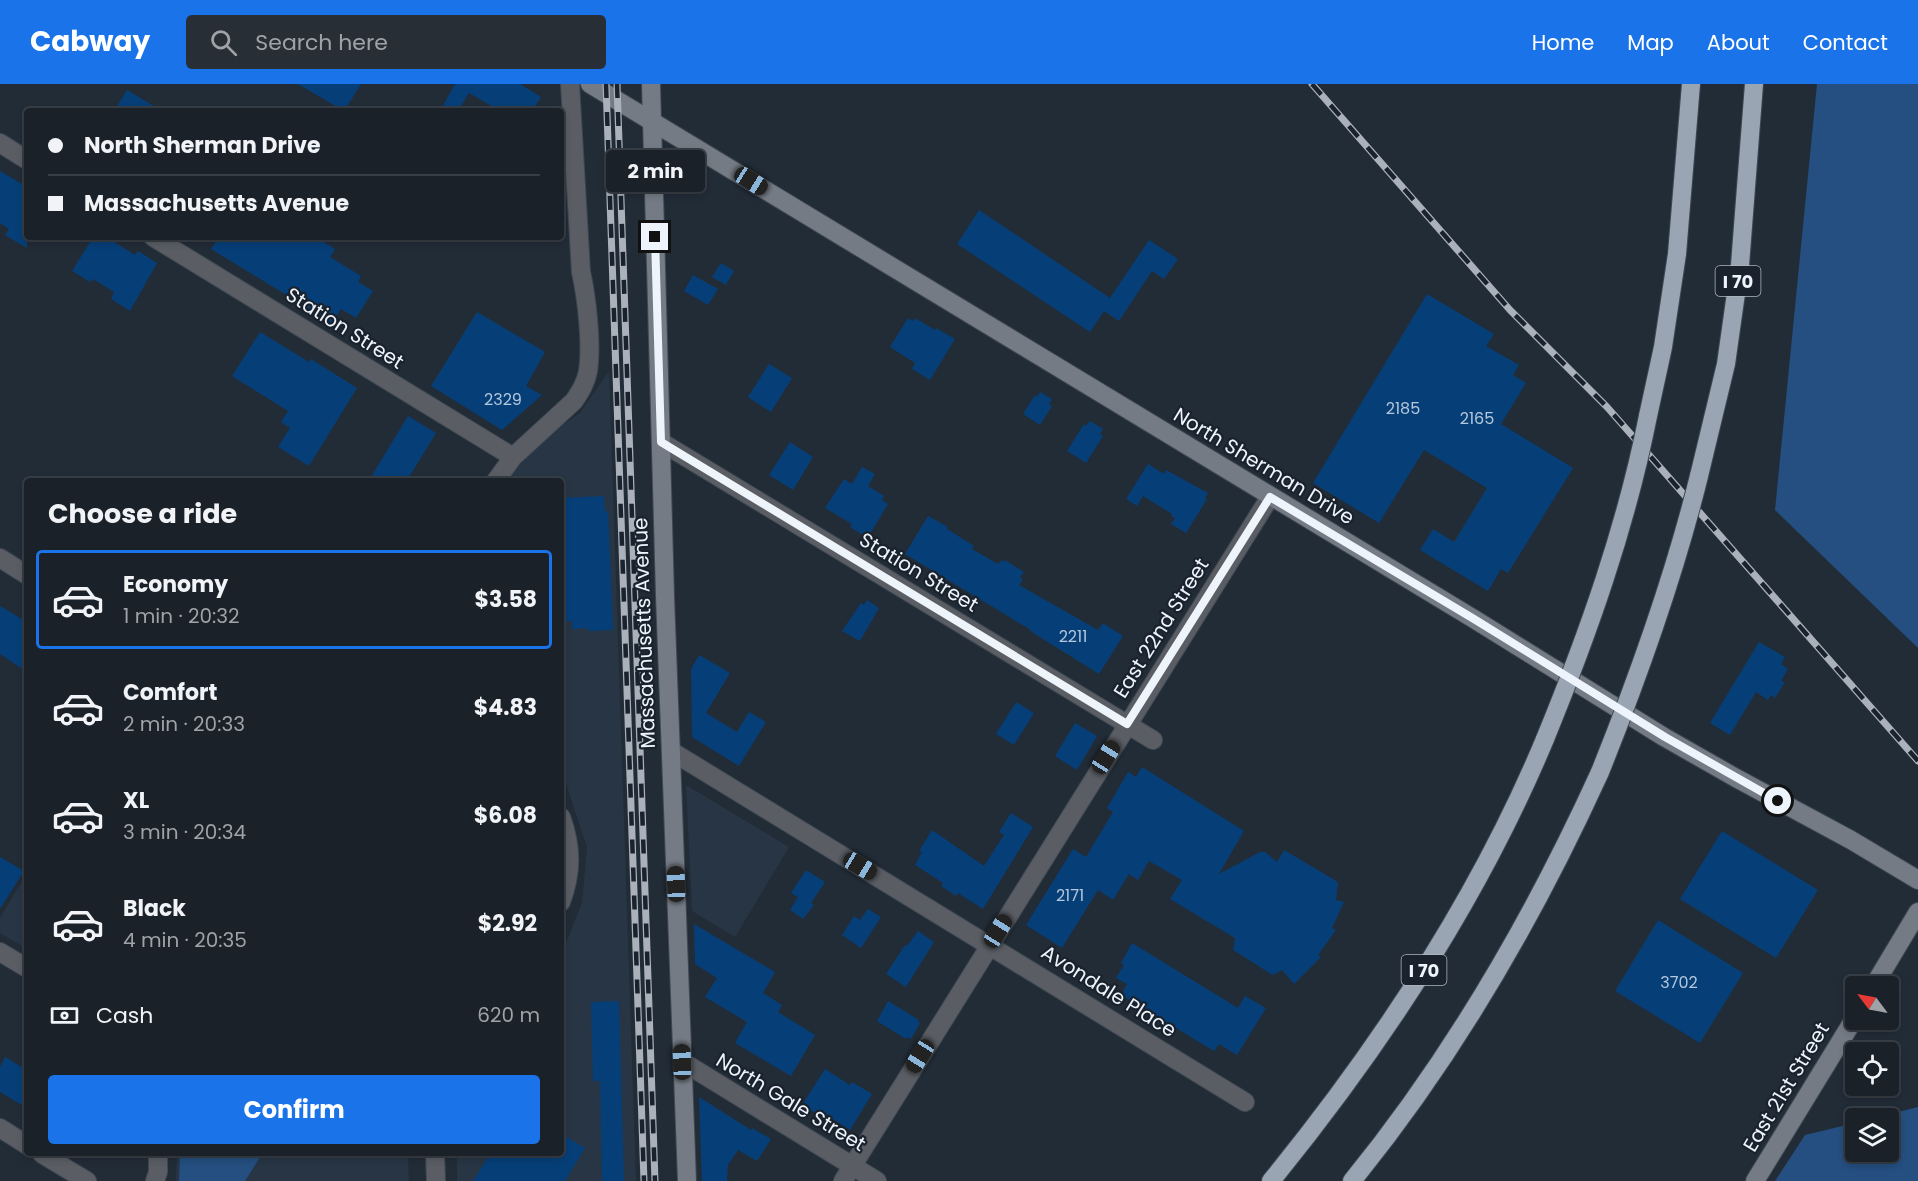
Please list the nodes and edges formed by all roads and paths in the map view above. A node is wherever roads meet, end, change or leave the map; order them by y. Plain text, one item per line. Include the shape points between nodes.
1 (570, 84) edge
2 (590, 84) edge
3 (651, 84) edge
4 (1691, 84) edge
5 (1754, 84) edge
6 (652, 120) junction
7 (0, 143) edge
8 (24, 158) edge
9 (158, 240) edge
10 (661, 442) junction
11 (513, 457) junction
12 (498, 478) edge
13 (1270, 497) junction
14 (0, 558) edge
15 (24, 573) edge
16 (1127, 724) junction
17 (1154, 740) dead end
18 (671, 752) junction
19 (564, 826) edge
20 (1918, 880) edge
21 (564, 888) edge
22 (1918, 912) edge
23 (989, 944) junction
24 (0, 952) edge
25 (24, 966) edge
26 (1880, 976) edge
27 (1847, 1030) edge
28 (682, 1062) junction
29 (1245, 1102) dead end
30 (0, 1128) edge
31 (24, 1142) edge
32 (45, 1156) edge
33 (158, 1156) edge
34 (435, 1156) edge
35 (848, 1173) edge
36 (87, 1181) edge
37 (155, 1181) edge
38 (436, 1181) edge
39 (687, 1181) edge
40 (877, 1181) edge
41 (1271, 1181) edge
42 (1352, 1181) edge
43 (1755, 1181) edge

1 - 11 street via 581,272 586,294 586,380 567,409
2 - 6 main road, North Sherman Drive
3 - 6 main road, Massachusetts Avenue
4 - 41 highway, I 70, bridge via 1677,254 1663,347 1631,489 1574,668 1501,835 1471,892 1416,985 1350,1082
5 - 42 highway, I 70, bridge via 1740,265 1726,364 1699,476 1645,657 1600,772 1551,874 1494,976 1419,1092
6 - 10 main road, Massachusetts Avenue
6 - 13 main road, North Sherman Drive
7 - 8 street
9 - 11 street, Station Street
10 - 16 street, Station Street
10 - 18 main road, Massachusetts Avenue
11 - 12 street
13 - 16 street, East 22nd Street
13 - 20 main road, North Sherman Drive via 1665,737
14 - 15 street
16 - 17 street, Station Street
16 - 23 street, East 22nd Street
18 - 23 street, Avondale Place
18 - 28 main road, Massachusetts Avenue
19 - 21 street via 570,865
22 - 26 main road
23 - 29 street, Avondale Place
23 - 35 street, East 22nd Street
24 - 25 street
27 - 43 main road, East 21st Street
28 - 35 street, North Gale Street
28 - 39 main road, Massachusetts Avenue
30 - 31 street
32 - 36 street
33 - 37 street
34 - 38 street
35 - 40 street, North Gale Street

